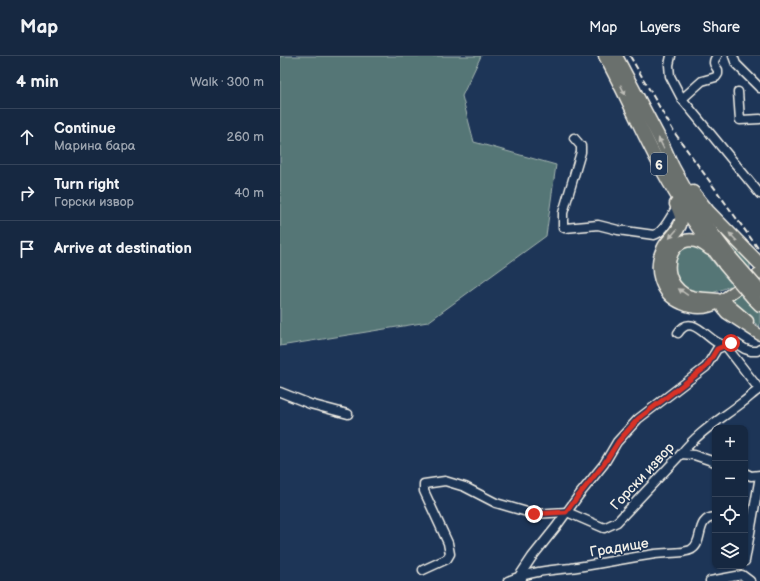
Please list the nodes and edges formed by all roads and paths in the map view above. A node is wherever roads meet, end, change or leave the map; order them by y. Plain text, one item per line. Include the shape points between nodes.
1 (604, 56) edge
2 (616, 56) edge
3 (671, 56) edge
4 (716, 56) edge
5 (732, 56) edge
6 (760, 88) edge
7 (738, 92) dead end
8 (682, 98) junction
9 (760, 119) edge
10 (574, 138) dead end
11 (657, 161) junction
12 (672, 167) junction
13 (760, 194) edge
14 (677, 207) junction
15 (729, 262) junction
16 (760, 264) edge
17 (760, 273) edge
18 (758, 298) edge
19 (722, 299) junction
20 (760, 330) edge
21 (678, 333) dead end
22 (760, 335) edge
23 (725, 345) junction
24 (760, 349) edge
25 (759, 389) edge
26 (280, 392) edge
27 (348, 414) dead end
28 (681, 454) junction
29 (712, 461) edge
30 (748, 474) edge
31 (760, 476) edge
32 (566, 512) junction
33 (754, 515) junction
34 (748, 516) edge
35 (712, 517) edge
36 (748, 546) edge
37 (743, 569) edge
38 (423, 570) dead end
39 (742, 575) junction
40 (521, 578) edge
41 (508, 581) edge
42 (710, 581) edge
43 (750, 581) edge

1 -> 11 highway, 6
12 -> 2 highway, 6
3 - 8 street via 670,76
4 - 8 street via 716,77 702,81
5 - 6 street via 736,64
7 - 9 street via 740,120
8 - 13 street
10 - 14 street via 581,146 581,152 563,213 563,227 598,225 658,234
11 - 14 highway
11 - 15 highway, 6 via 690,218
12 - 15 highway, 6
16 -> 12 highway via 708,211
14 -> 19 highway via 681,221 679,228 668,240 661,255 660,273 664,287 671,297 692,306 713,305
15 - 18 highway, 6, bridge
19 -> 15 highway via 690,297 679,290 671,279 669,260 677,245 692,240 703,244
17 - 19 main road
19 - 20 main road
19 - 22 main road via 722,308 726,312
21 - 23 street via 686,325 691,325 713,341
23 - 24 street via 737,344 751,351
23 - 25 street
23 - 32 street via 717,349 706,367 638,419
25 - 28 street, Горски извор via 708,427
26 - 27 street via 310,404
28 - 29 street
28 - 32 street, Горски извор via 617,522 604,528
30 - 31 street
31 - 33 street
32 - 38 street, Горски извор via 534,514 496,503 465,487 445,481 424,484 424,491 448,543 450,554 447,559
32 - 40 street via 532,557
33 - 34 street
33 - 36 street
35 - 40 street, Градище via 702,523 692,549 683,552 539,571
37 - 39 street
39 - 42 street
39 - 43 street
40 - 41 street, Градище

